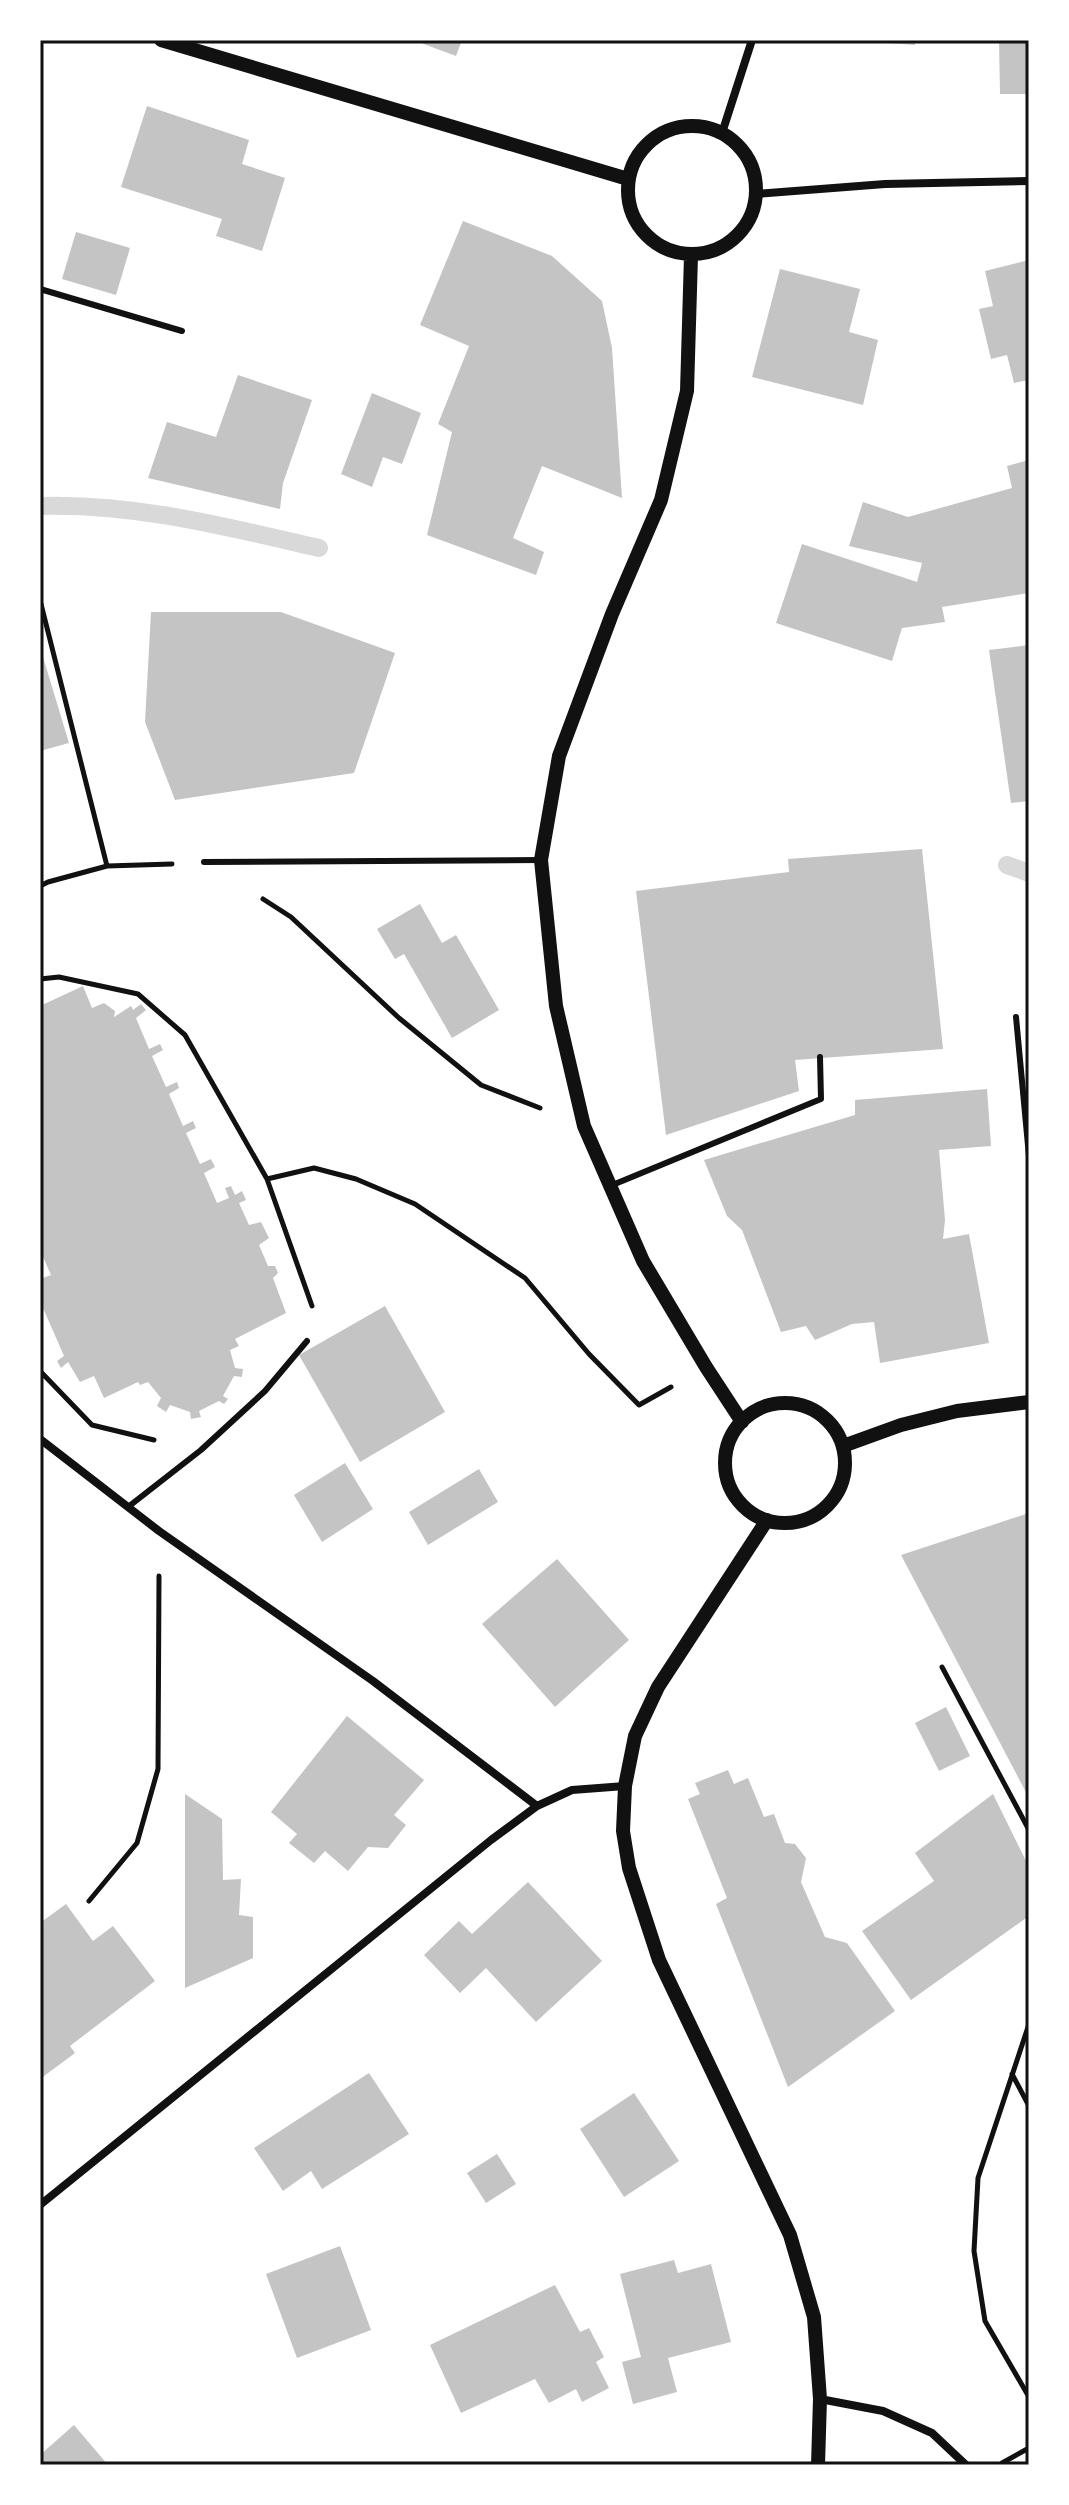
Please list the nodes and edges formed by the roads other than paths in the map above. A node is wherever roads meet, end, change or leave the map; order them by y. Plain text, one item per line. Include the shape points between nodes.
1 (161, 40) edge
2 (752, 40) edge
3 (722, 133) junction
4 (628, 179) junction
5 (1029, 181) edge
6 (757, 194) junction
7 (691, 256) junction
8 (40, 289) edge
9 (182, 331) dead end
10 (541, 860) junction
11 (204, 862) road end
12 (1016, 1017) dead end
13 (820, 1057) dead end
14 (1029, 1156) edge
15 (610, 1186) junction
16 (307, 1341) road end
17 (1029, 1402) edge
18 (742, 1422) junction
19 (40, 1439) edge
20 (843, 1446) junction
21 (128, 1507) junction
22 (767, 1520) junction
23 (625, 1786) junction
24 (537, 1806) junction
25 (40, 2205) edge
26 (820, 2399) junction
27 (818, 2465) edge
28 (966, 2465) edge

1 - 4 street
2 - 3 street
3 - 4 street via 703,126 664,132 647,143
3 - 6 street via 749,158
4 - 7 street via 636,223 650,240
5 - 6 street
6 - 7 street via 743,231 728,244
7 - 10 street via 687,391 661,500 559,756
8 - 9 lane
10 - 11 lane
10 - 15 street via 556,1006 584,1126
12 - 14 lane
13 - 15 lane via 821,1099
15 - 18 street via 643,1261
16 - 21 lane via 265,1391
17 - 20 street via 957,1411
18 - 20 street via 760,1408 793,1403 824,1417
18 - 22 street via 728,1444 729,1484 744,1506
19 - 21 street
20 - 22 street via 842,1482 823,1509 796,1522
21 - 24 street via 373,1681
22 - 23 street via 658,1687 635,1736
23 - 24 street via 572,1790
23 - 26 street via 623,1831 643,1917 790,2235 814,2317
24 - 25 street
26 - 27 street
26 - 28 street via 883,2411 932,2433

